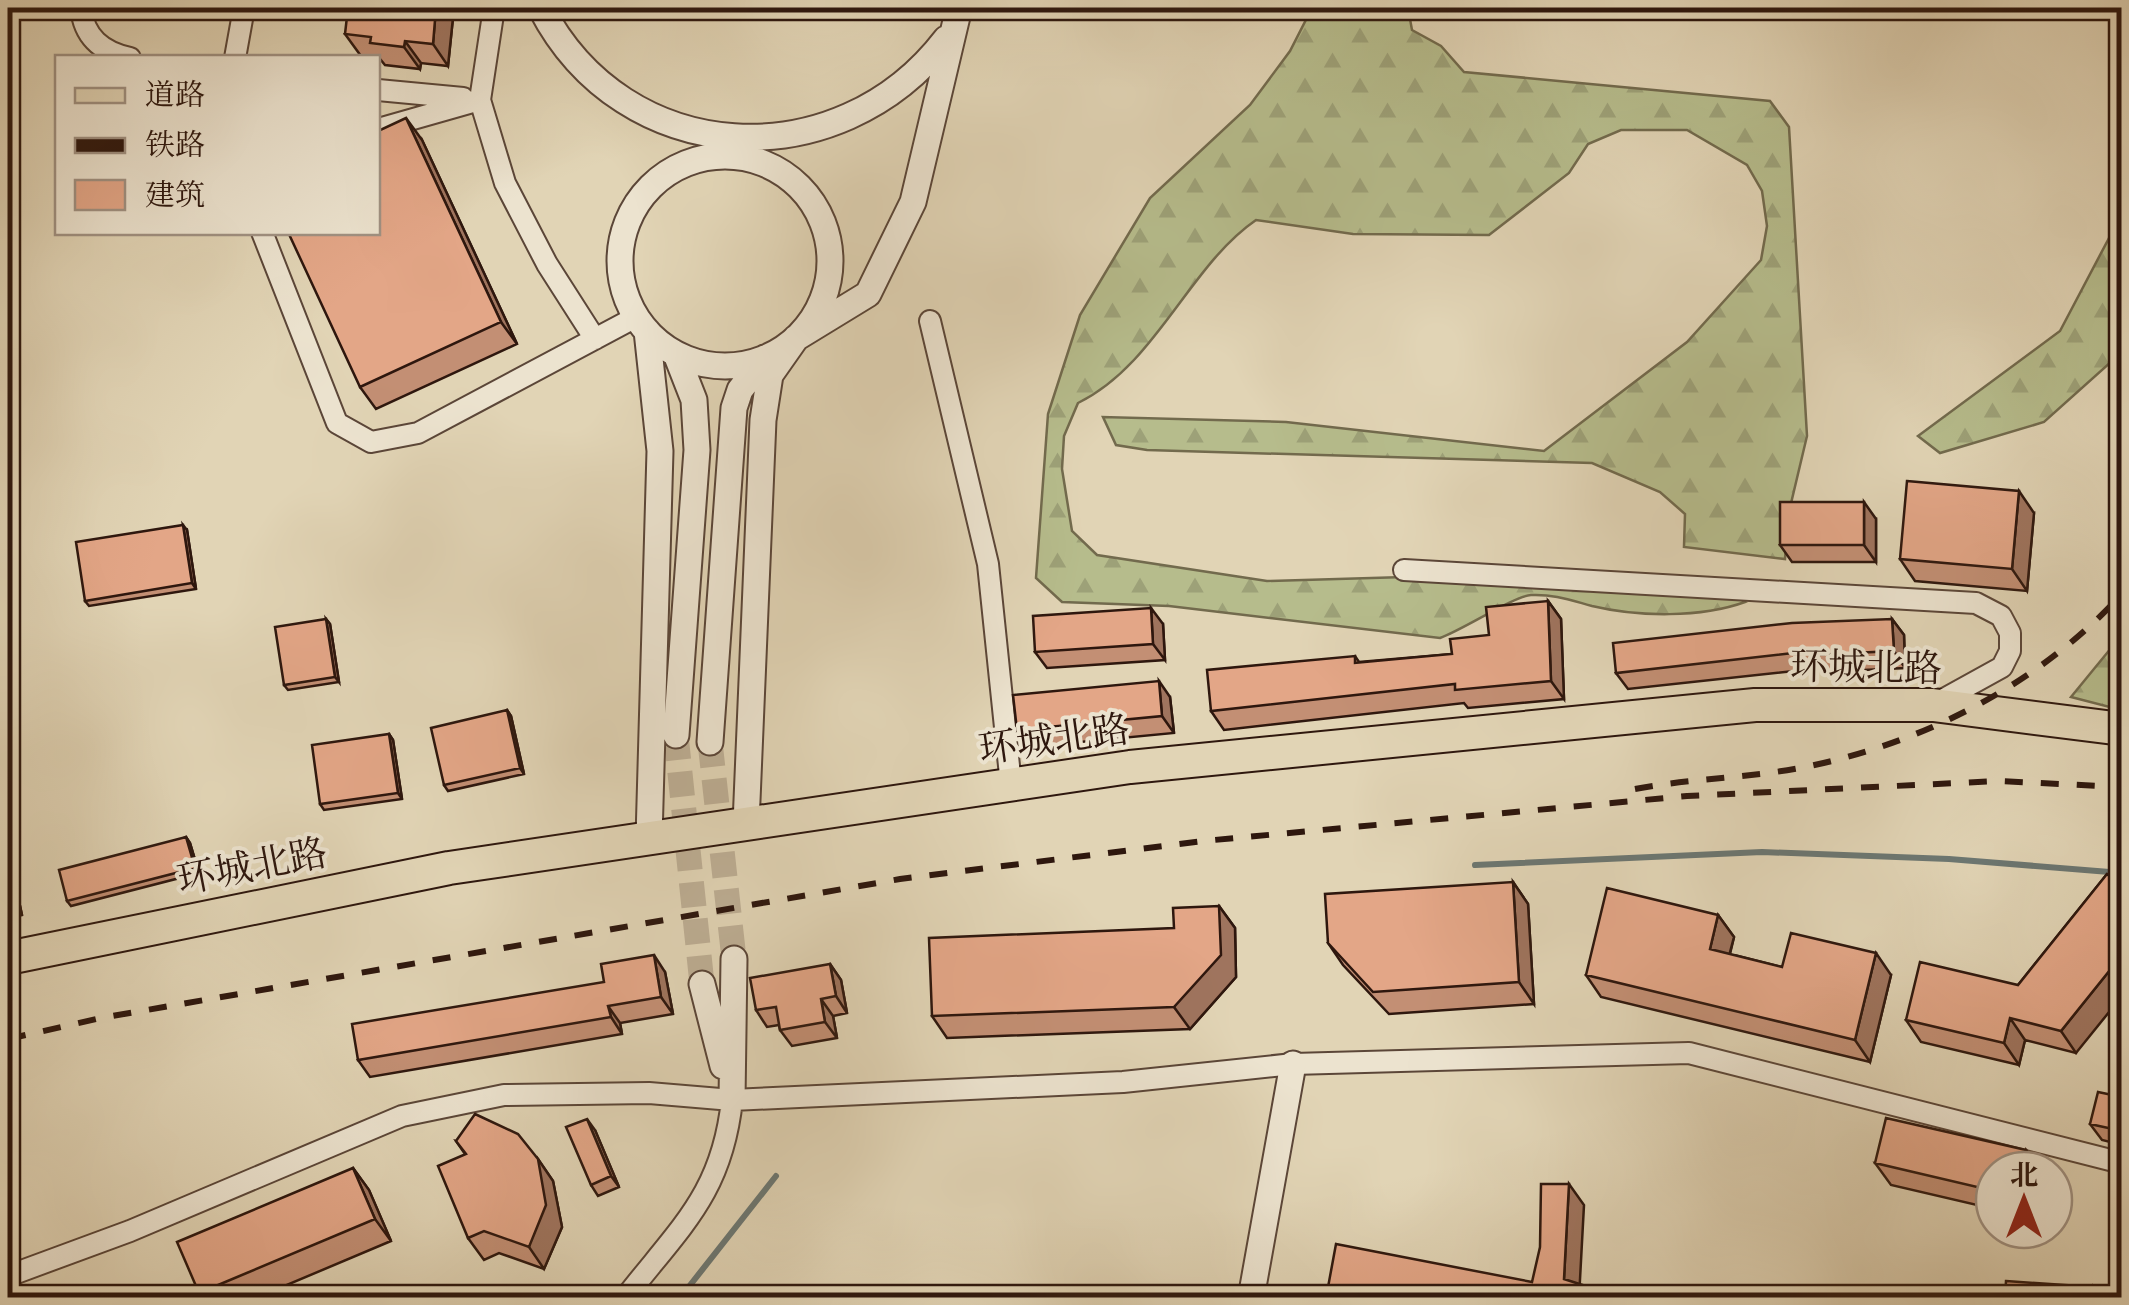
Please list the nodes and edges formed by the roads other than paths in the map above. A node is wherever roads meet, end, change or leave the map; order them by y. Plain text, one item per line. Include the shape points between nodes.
1 (81, 8) edge
2 (244, 8) edge
3 (494, 8) edge
4 (541, 8) edge
5 (959, 8) edge
6 (949, 35) junction
7 (120, 55) edge
8 (235, 55) edge
9 (380, 90) edge
10 (480, 100) junction
11 (380, 129) edge
12 (738, 138) junction
13 (685, 164) junction
14 (789, 177) junction
15 (263, 235) edge
16 (930, 322) dead end
17 (642, 324) junction
18 (796, 338) junction
19 (595, 339) junction
20 (676, 354) junction
21 (765, 358) junction
22 (1404, 570) dead end
23 (1933, 705) junction
24 (2122, 729) edge
25 (676, 735) tunnel mouth
26 (710, 742) tunnel mouth
27 (1011, 785) junction
28 (746, 824) junction
29 (649, 838) junction
30 (8, 958) edge
31 (734, 959) tunnel mouth
32 (702, 984) tunnel mouth
33 (1293, 1064) junction
34 (732, 1100) junction
35 (2122, 1162) edge
36 (8, 1276) edge
37 (625, 1298) edge
38 (1250, 1298) edge

1 - 7 street via 94,41
2 - 8 street
3 - 10 street
4 - 12 street via 570,53 607,88 675,125
5 - 6 street
6 - 12 street via 916,74 863,111 802,133
6 - 18 street via 912,202 868,294
9 - 10 street
10 - 11 street
10 - 19 street via 504,183
12 - 13 street
12 - 14 street
13 - 14 street via 739,156
13 - 17 street via 641,196 624,229 620,265
14 - 18 street via 814,204 830,256 826,292
15 - 19 street via 338,424 370,442 418,433
16 - 27 street via 988,564
17 - 19 street
17 - 20 street
17 - 29 street via 660,452
18 - 21 street
18 - 28 street via 770,375 763,420
20 - 21 street via 711,364
20 - 25 street via 694,400 697,450
21 - 26 street via 734,408
22 - 23 street via 1959,602 1994,610 2010,633 2007,660
23 - 24 main road, 环城北路
23 - 27 main road, 环城北路 via 1755,705 1130,767
27 - 28 main road, 环城北路
28 - 29 main road, 环城北路
29 - 30 main road, 环城北路 via 449,868
31 - 34 street
32 - 34 street
33 - 34 street via 1123,1082
33 - 35 street via 1689,1052
33 - 38 street
34 - 36 street via 504,1095 402,1116
34 - 37 street via 727,1146 708,1193

